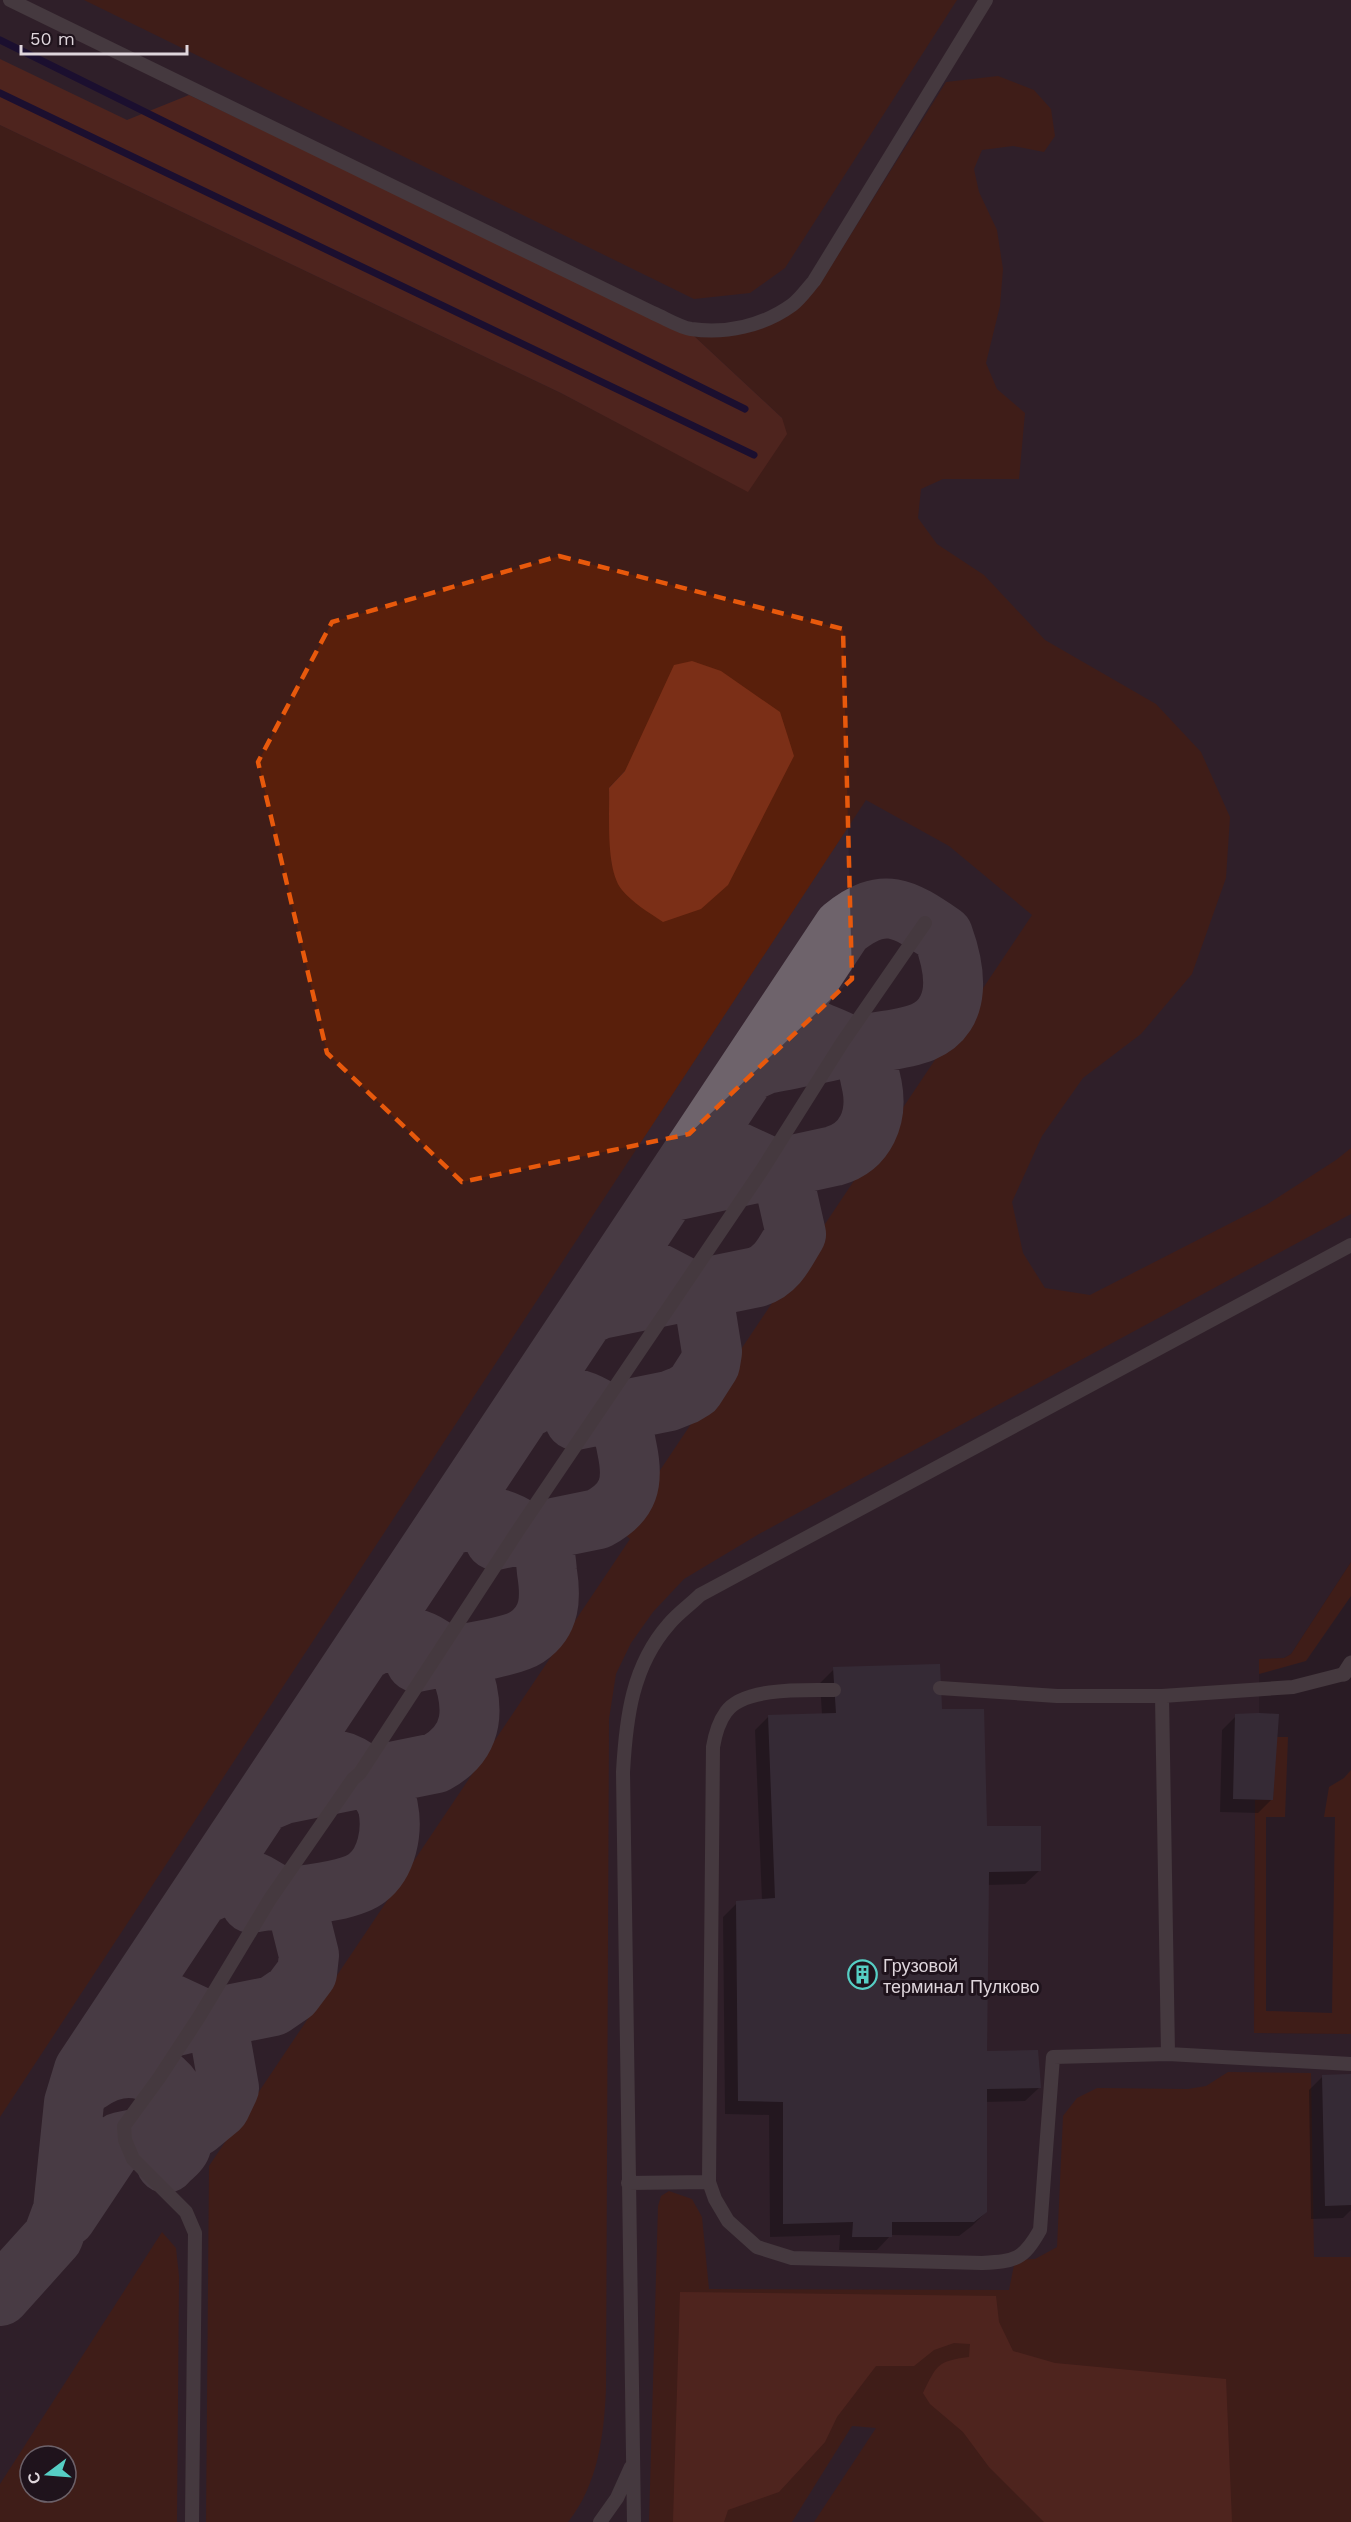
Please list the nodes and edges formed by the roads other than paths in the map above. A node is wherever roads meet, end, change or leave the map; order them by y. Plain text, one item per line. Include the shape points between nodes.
1 (10, 0) edge
2 (986, 0) edge
3 (925, 923) dead end
4 (1351, 1245) edge
5 (1348, 1668) edge
6 (940, 1688) dead end
7 (834, 1690) dead end
8 (1162, 1696) junction
9 (1168, 2054) junction
10 (1351, 2064) edge
11 (709, 2182) junction
12 (628, 2183) junction
13 (634, 2460) junction
14 (192, 2522) edge
15 (600, 2522) edge
16 (634, 2522) edge

1 - 2 lane via 653,313 689,329 720,331 772,317 794,304 814,281
3 - 14 lane via 842,1042 762,1170 519,1529 360,1773 270,1899 199,2017 124,2126 133,2160 186,2212 195,2233
4 - 12 lane via 700,1595 649,1650 634,1684 625,1729 623,1772
5 - 8 lane via 1293,1686
6 - 8 lane via 1057,1696
7 - 11 lane via 751,1695 727,1710 716,1730
8 - 9 lane
9 - 10 lane
9 - 11 lane via 1053,2057 1040,2230 1029,2249 1010,2261 792,2258 757,2247 728,2221
11 - 12 lane
12 - 13 lane
13 - 15 lane via 617,2498
13 - 16 lane

